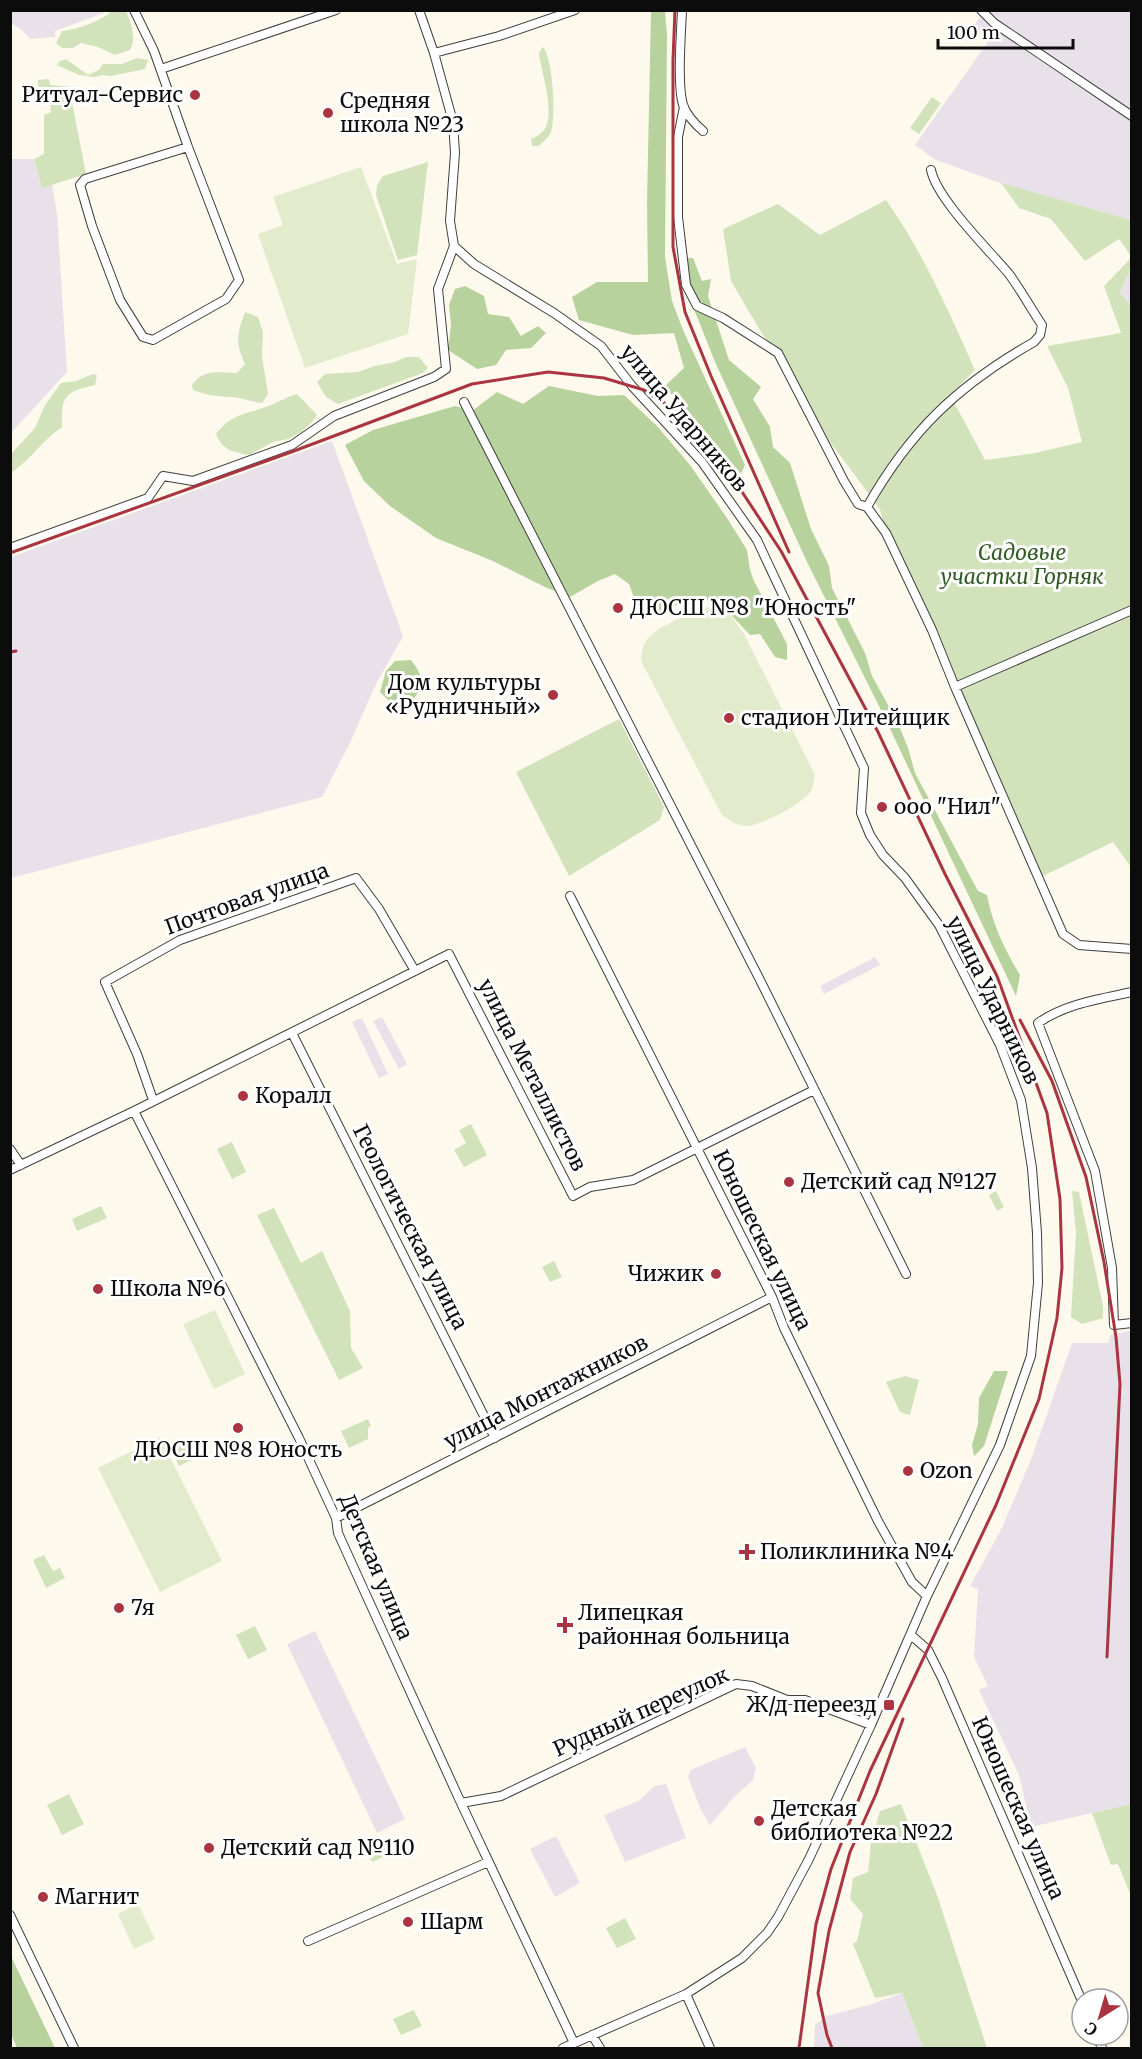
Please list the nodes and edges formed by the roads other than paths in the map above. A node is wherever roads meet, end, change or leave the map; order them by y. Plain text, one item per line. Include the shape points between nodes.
1 (134, 10) edge
2 (336, 10) edge
3 (419, 10) edge
4 (575, 10) edge
5 (682, 10) edge
6 (981, 10) edge
7 (434, 53) junction
8 (161, 69) junction
9 (684, 106) junction
10 (1131, 116) edge
11 (703, 131) dead end
12 (188, 147) junction
13 (931, 170) dead end
14 (454, 246) junction
15 (464, 402) dead end
16 (867, 507) junction
17 (10, 548) edge
18 (1131, 610) edge
19 (955, 687) junction
20 (570, 896) dead end
21 (1131, 949) edge
22 (415, 971) junction
23 (1131, 992) edge
24 (292, 1033) junction
25 (814, 1090) junction
26 (153, 1100) junction
27 (134, 1111) junction
28 (698, 1148) junction
29 (10, 1149) edge
30 (21, 1165) junction
31 (10, 1170) edge
32 (906, 1274) dead end
33 (772, 1296) junction
34 (1131, 1323) edge
35 (495, 1438) junction
36 (336, 1518) junction
37 (927, 1596) junction
38 (912, 1635) junction
39 (871, 1725) junction
40 (461, 1803) junction
41 (489, 1862) junction
42 (10, 1915) edge
43 (308, 1941) dead end
44 (1076, 1987) edge
45 (686, 1994) junction
46 (592, 2035) junction
47 (574, 2043) junction
48 (75, 2049) edge
49 (563, 2049) edge
50 (600, 2049) edge
51 (710, 2049) edge

1 - 8 street
2 - 8 street
3 - 7 street
4 - 7 street
5 - 9 street
6 - 10 street via 994,23
7 - 14 street via 453,122 450,221
8 - 12 street
9 - 11 street
9 - 16 street via 678,137 678,217 686,285 697,306 778,353 844,481 858,504
12 - 12 street via 86,179 80,185 120,300 144,337 153,340 226,299 239,280
13 - 16 street via 933,182 1011,277 1042,325 1034,342 986,371 935,413 889,469
14 - 17 street via 438,289 446,369 334,416 292,445 193,482 163,476 148,498
14 - 37 street, улица Ударников via 474,264 601,346 702,462 758,540 864,768 861,813 870,835 939,925 1000,1045 1021,1100 1037,1233 1038,1283 1031,1356 1000,1445
15 - 25 street
16 - 19 street via 886,532
18 - 19 street
19 - 21 street via 1064,934 1079,945
20 - 28 street, Юношеская улица
22 - 24 street
22 - 26 street, Почтовая улица via 356,878 180,940 105,982
22 - 28 street, улица Металлистов via 449,954 573,1196 590,1187 633,1180
23 - 34 street via 1083,1002 1052,1013 1038,1023 1095,1171 1112,1268 1114,1325
24 - 26 street
24 - 35 street, Геологическая улица
25 - 28 street
25 - 32 street
26 - 27 street
27 - 30 street
27 - 36 street, Детская улица
28 - 33 street, Юношеская улица
29 - 30 street
30 - 31 street
33 - 35 street, улица Монтажников
33 - 37 street, Юношеская улица via 878,1521 912,1582
35 - 36 street, улица Монтажников
36 - 40 street, Детская улица via 338,1533
37 - 38 street
38 - 39 street
38 - 44 street, Юношеская улица via 928,1650 942,1678
39 - 40 street, Рудный переулок via 805,1700 787,1700 736,1684 501,1796
39 - 45 street via 809,1859 767,1933 730,1967
40 - 41 street, Детская улица
41 - 43 street
41 - 47 street, Детская улица
42 - 48 street
45 - 46 street
45 - 51 street
46 - 47 street
46 - 50 street
47 - 49 street

